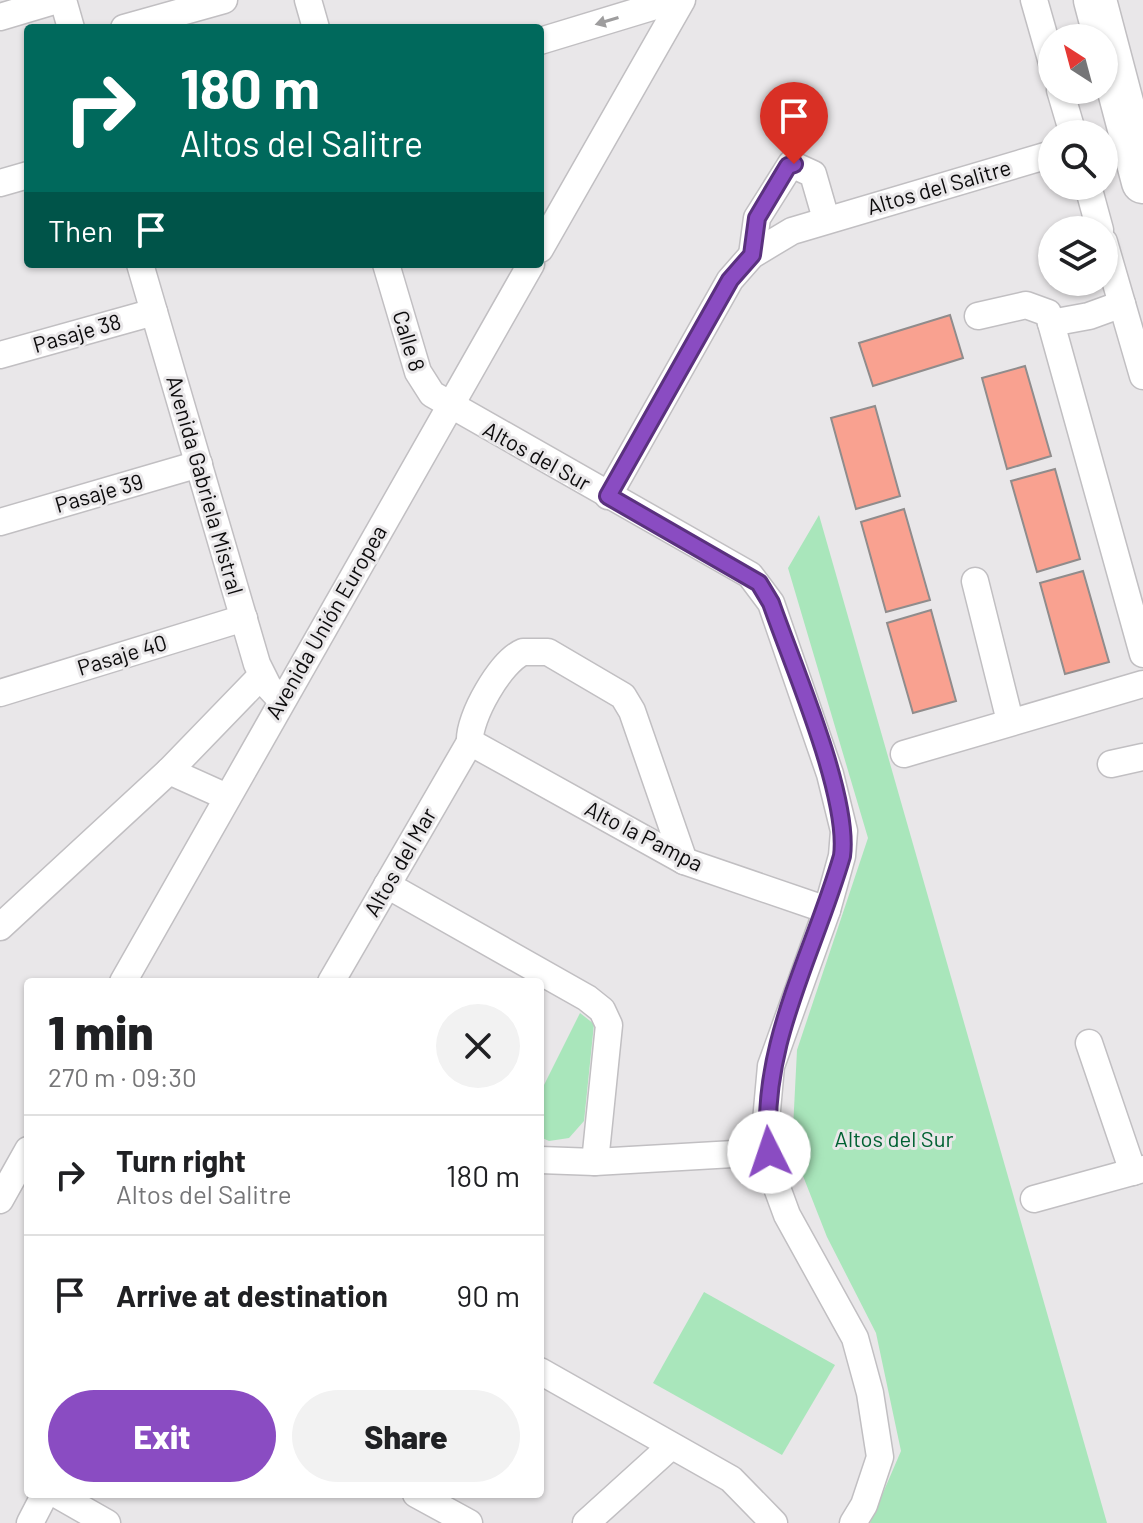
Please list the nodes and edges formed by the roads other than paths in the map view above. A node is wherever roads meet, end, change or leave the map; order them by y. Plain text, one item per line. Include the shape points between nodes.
1 (60, 0) edge
2 (224, 0) edge
3 (308, 0) edge
4 (675, 0) edge
5 (682, 0) edge
6 (1034, 0) edge
7 (1095, 0) edge
8 (0, 17) edge
9 (69, 24) edge
10 (138, 24) edge
11 (315, 24) edge
12 (1041, 24) edge
13 (544, 40) edge
14 (1038, 158) edge
15 (24, 176) edge
16 (1143, 182) edge
17 (0, 183) edge
18 (826, 219) junction
19 (544, 242) edge
20 (752, 255) junction
21 (141, 268) edge
22 (387, 268) edge
23 (529, 268) edge
24 (1118, 290) edge
25 (1122, 304) junction
26 (154, 312) junction
27 (978, 316) dead end
28 (1051, 323) junction
29 (0, 355) edge
30 (1143, 376) edge
31 (450, 407) junction
32 (199, 464) junction
33 (608, 496) junction
34 (0, 522) edge
35 (975, 581) dead end
36 (244, 618) junction
37 (1143, 654) edge
38 (261, 676) junction
39 (1143, 684) edge
40 (0, 693) edge
41 (281, 700) junction
42 (1010, 721) junction
43 (470, 742) junction
44 (904, 754) dead end
45 (1143, 757) edge
46 (1111, 764) dead end
47 (169, 771) junction
48 (227, 797) junction
49 (684, 861) junction
50 (387, 885) junction
51 (827, 910) junction
52 (0, 927) edge
53 (125, 978) edge
54 (333, 978) edge
55 (1089, 1043) dead end
56 (769, 1152) junction
57 (24, 1157) edge
58 (544, 1160) edge
59 (595, 1162) junction
60 (1138, 1170) edge
61 (1034, 1199) dead end
62 (0, 1200) edge
63 (544, 1373) edge
64 (671, 1446) junction
65 (43, 1498) edge
66 (63, 1498) edge
67 (423, 1498) edge
68 (30, 1523) edge
69 (107, 1523) edge
70 (469, 1523) edge
71 (586, 1523) edge
72 (774, 1523) edge
73 (853, 1523) edge

1 - 8 street
1 - 9 street
2 - 10 street
3 - 11 street
4 -> 13 street
5 - 19 street
6 - 12 street
7 - 16 main road
14 - 18 street, Altos del Salitre
15 - 17 street
18 - 20 street, Altos del Salitre via 792,231
18 - 20 street via 813,174 791,164 757,218
20 - 33 street, Altos del Salitre via 730,280
21 - 26 street, Avenida Gabriela Mistral
22 - 31 street, Calle 8 via 418,372 432,394
23 - 31 street, Avenida Unión Europea
24 - 25 street
25 - 28 street
25 - 30 street
26 - 29 street, Pasaje 38
26 - 32 street, Avenida Gabriela Mistral
27 - 28 street via 1026,305 1048,313
28 - 37 street
31 - 33 street, Altos del Sur
31 - 41 street, Avenida Unión Europea
32 - 34 street, Pasaje 39
32 - 36 street, Avenida Gabriela Mistral
33 - 51 street, Altos del Sur via 750,575 766,592 830,774 844,831
35 - 42 street
36 - 38 street, Avenida Gabriela Mistral
36 - 40 street, Pasaje 40
38 - 41 street, Avenida Gabriela Mistral
38 - 47 street
39 - 42 street
41 - 48 street, Avenida Unión Europea
42 - 44 street
43 - 49 street, Alto la Pampa
43 - 49 street, Altos del Mar via 472,723 514,655 548,652 612,687 632,711
43 - 50 street, Altos del Mar
45 - 46 street
47 - 48 street
47 - 52 street
48 - 53 street, Avenida Unión Europea
49 - 51 street, Alto la Pampa
50 - 54 street, Altos del Mar
50 - 59 street via 602,1010 609,1025
51 - 56 street, Altos del Sur via 771,1066 766,1106
55 - 60 street
56 - 59 street
56 - 73 street, Altos del Sur via 787,1215 855,1338 870,1393 880,1457
57 - 62 street
58 - 59 street
60 - 61 street
63 - 64 street
64 - 71 street
64 - 72 street via 731,1479
65 - 68 street
66 - 69 street
67 - 70 street

